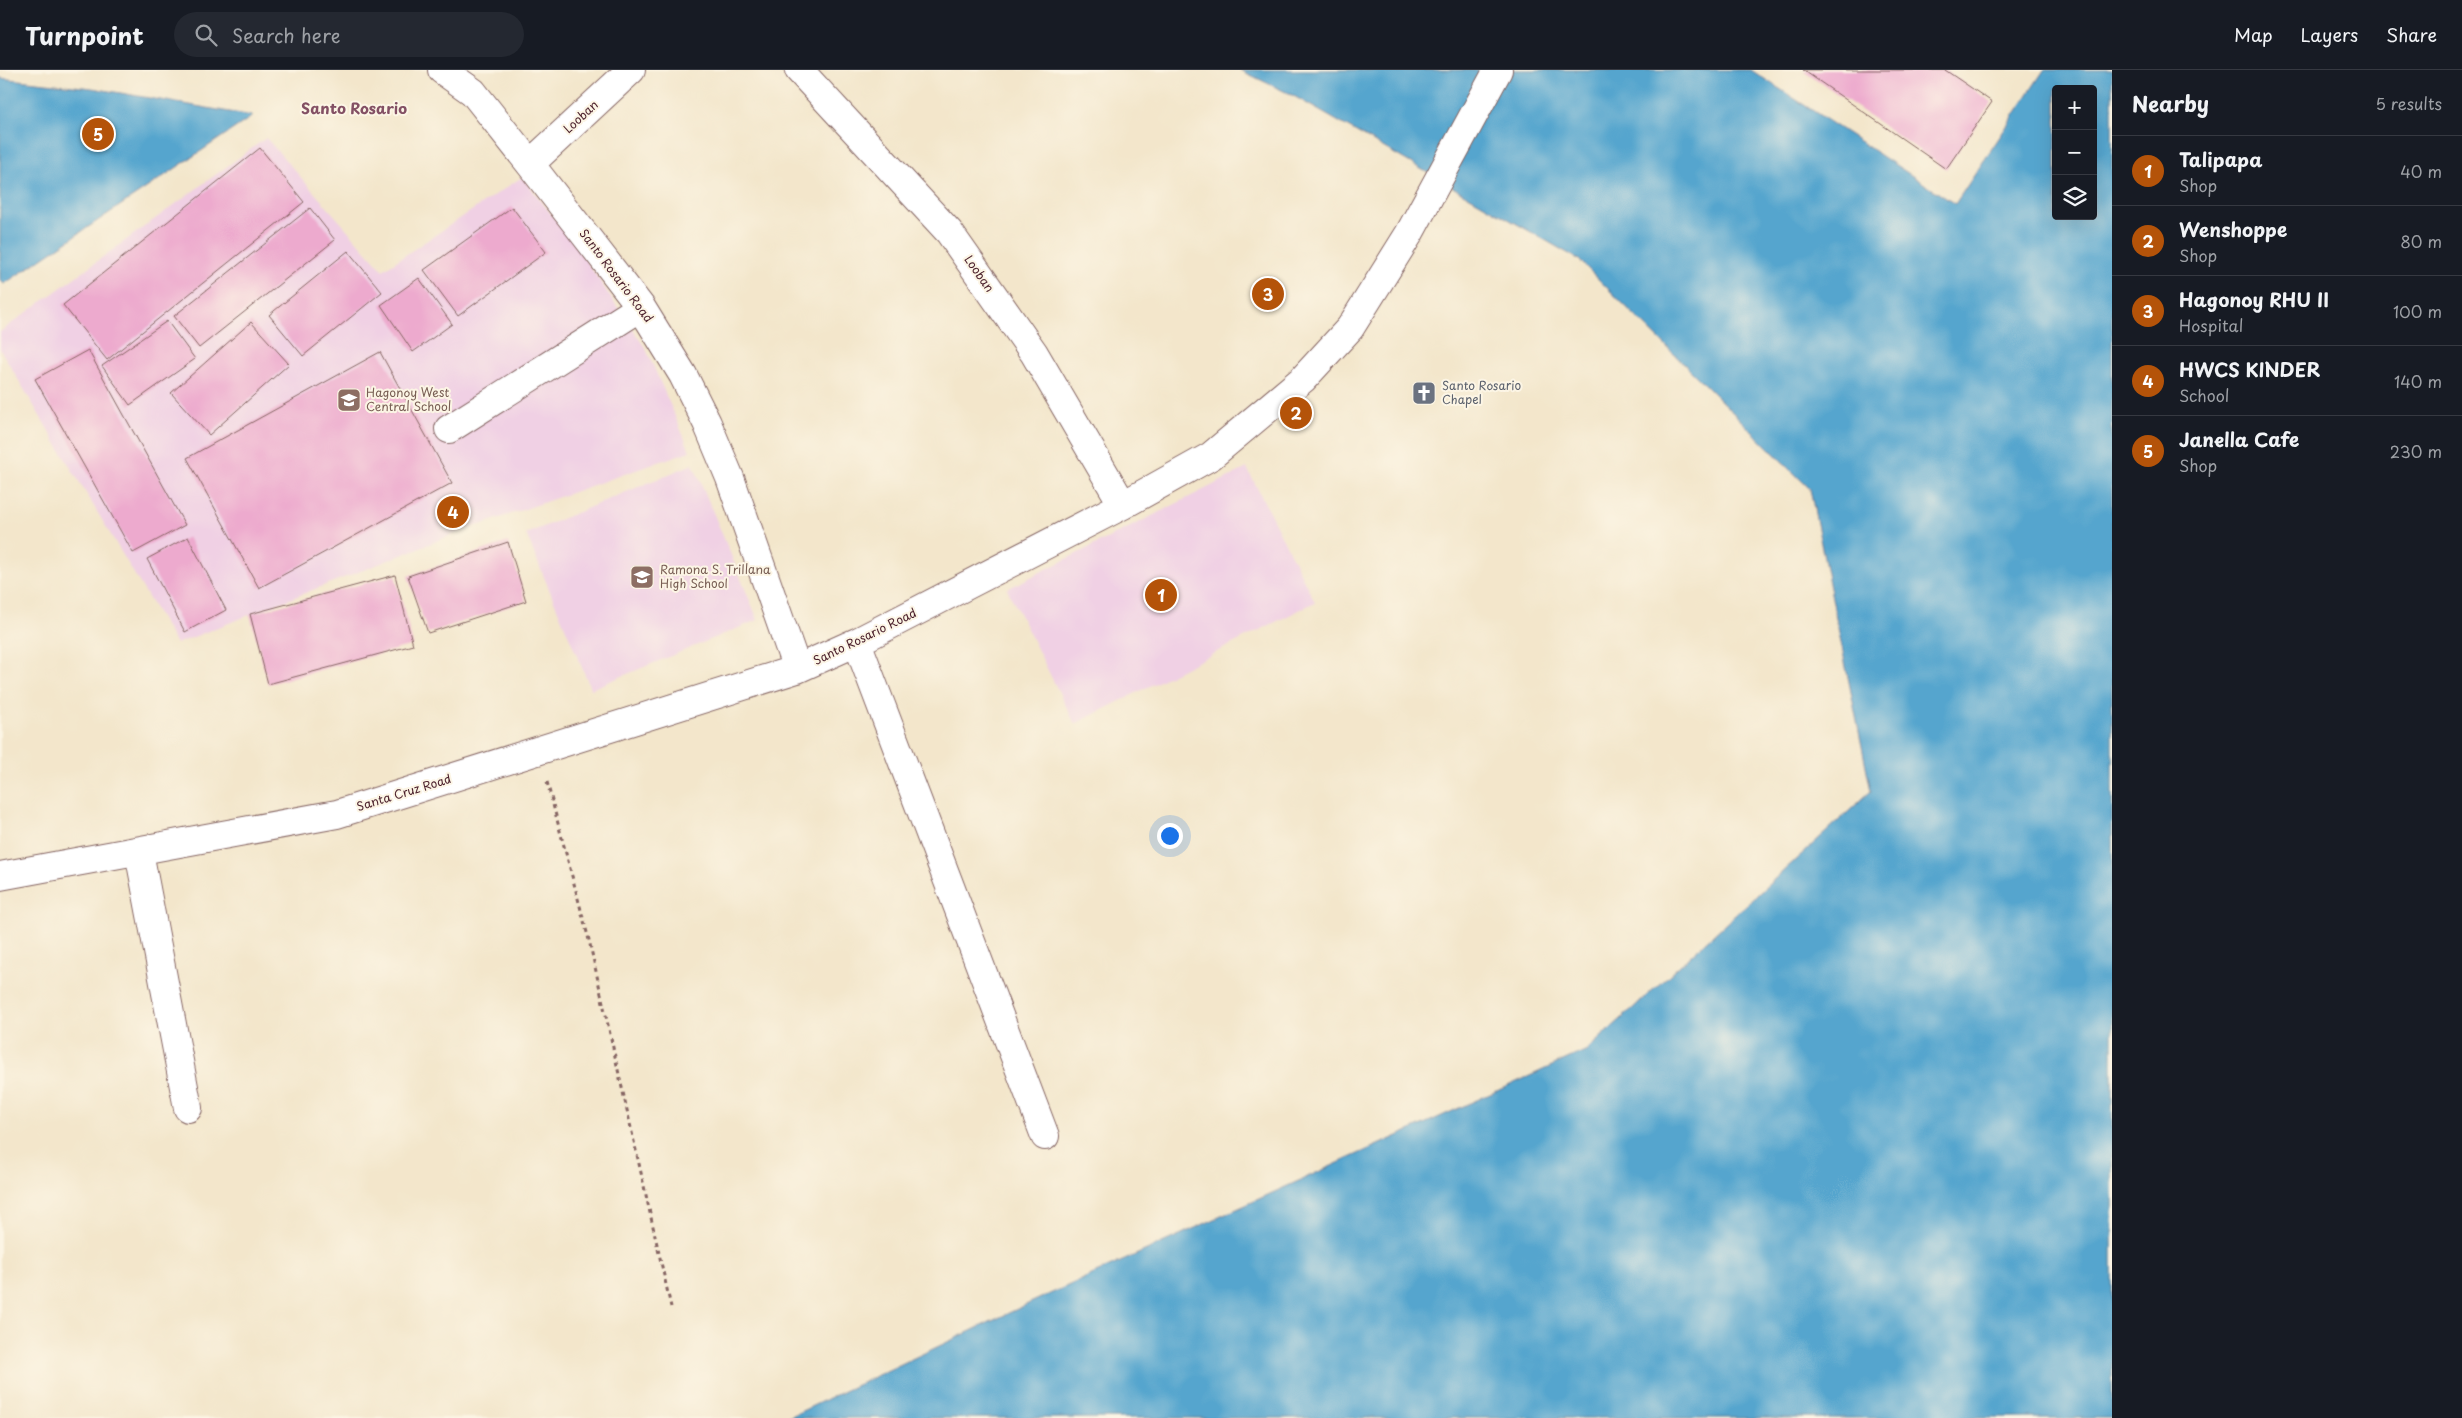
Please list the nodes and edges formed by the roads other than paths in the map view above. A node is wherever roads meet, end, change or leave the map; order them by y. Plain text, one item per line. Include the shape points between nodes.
1 (442, 70) edge
2 (631, 70) edge
3 (799, 70) edge
4 (1498, 70) edge
5 (530, 164) junction
6 (641, 308) junction
7 (449, 429) dead end
8 (1123, 505) junction
9 (857, 642) junction
10 (797, 669) junction
11 (139, 852) junction
12 (0, 876) edge
13 (188, 1108) dead end
14 (1045, 1136) dead end

1 - 5 street, Santo Rosario Road via 473,92
2 - 5 street, Looban
3 - 8 street, Looban via 949,232 1034,353
4 - 8 street, Santo Rosario Road via 1409,234 1350,328 1302,379 1211,456
5 - 6 street, Santo Rosario Road
6 - 7 street
6 - 10 street, Santo Rosario Road via 683,375 711,432
8 - 9 street, Santo Rosario Road
9 - 10 street, Santo Rosario Road
9 - 14 street
10 - 11 street, Santa Cruz Road via 337,814
11 - 12 street, Santa Cruz Road
11 - 13 street

